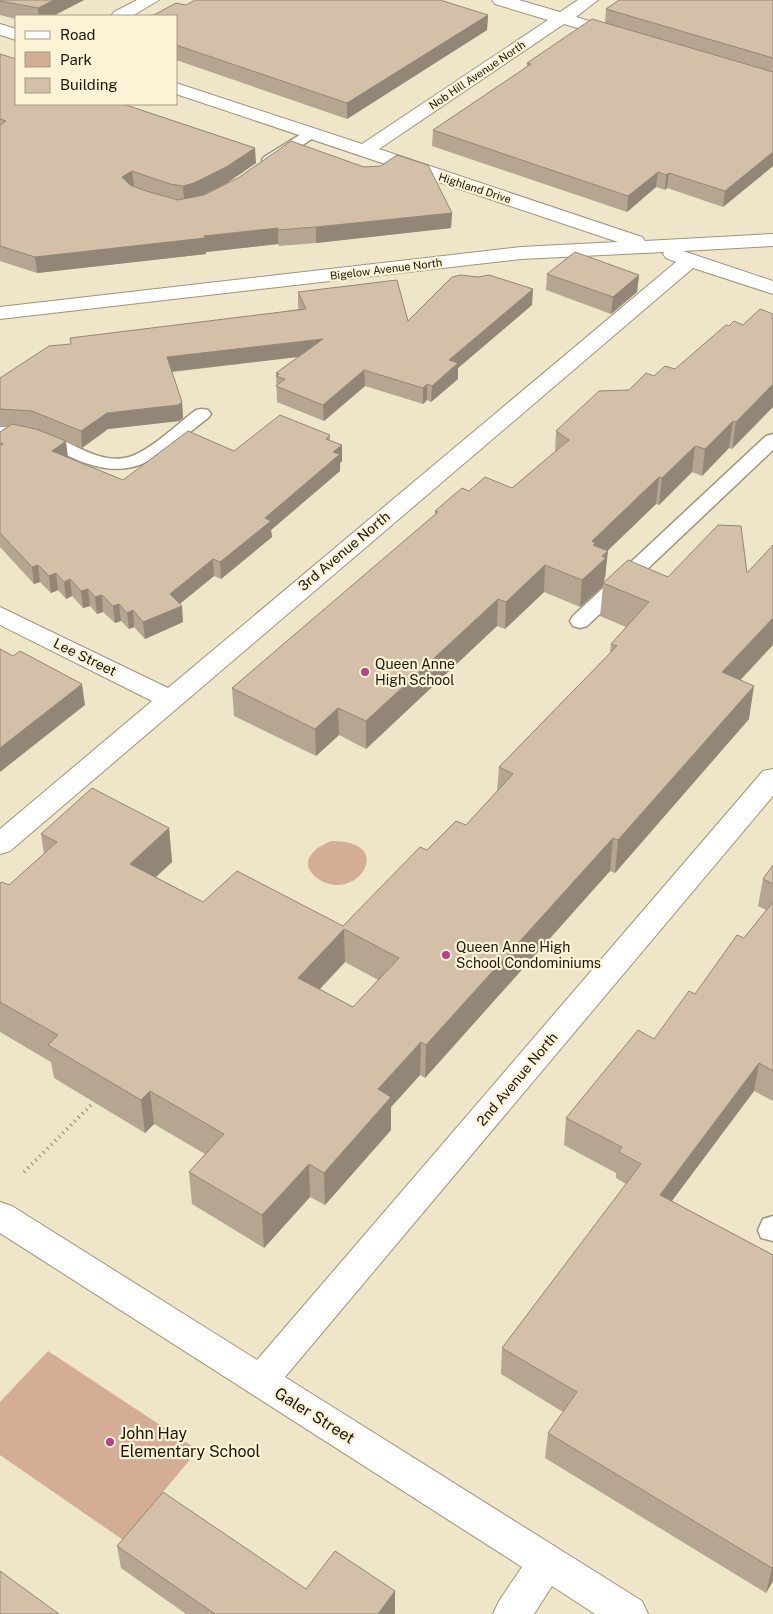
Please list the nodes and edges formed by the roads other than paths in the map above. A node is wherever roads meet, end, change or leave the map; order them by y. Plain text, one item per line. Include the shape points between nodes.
1 (150, 0) edge
2 (501, 0) edge
3 (590, 0) edge
4 (122, 15) edge
5 (562, 18) junction
6 (0, 29) edge
7 (15, 34) edge
8 (634, 40) edge
9 (178, 89) edge
10 (311, 133) junction
11 (364, 151) junction
12 (257, 169) edge
13 (773, 240) edge
14 (647, 246) junction
15 (690, 260) junction
16 (773, 288) edge
17 (0, 314) edge
18 (202, 414) dead end
19 (4, 432) edge
20 (773, 440) edge
21 (0, 615) edge
22 (580, 621) dead end
23 (170, 699) junction
24 (773, 778) edge
25 (0, 844) edge
26 (0, 1216) edge
27 (260, 1381) junction
28 (547, 1562) junction
29 (512, 1614) edge
30 (629, 1614) edge

1 - 4 street
2 - 5 street
3 - 5 street, Nob Hill Avenue North
5 - 8 street
5 - 11 street, Nob Hill Avenue North
6 - 7 street
9 - 10 street, Highland Drive
10 - 11 street, Highland Drive
10 - 12 lane
11 - 14 street, Highland Drive
13 - 14 street, Bigelow Avenue North
14 - 15 street, Highland Drive
14 - 17 street, Bigelow Avenue North via 521,253
15 - 16 street, Highland Drive
15 - 23 street, 3rd Avenue North
18 - 19 lane via 136,462 119,466 102,464 31,433
20 - 22 lane
21 - 23 street, Lee Street
23 - 25 street, 3rd Avenue North
24 - 27 street, 2nd Avenue North
26 - 27 street, Galer Street
27 - 28 street, Galer Street
28 - 29 street
28 - 30 street, Galer Street

